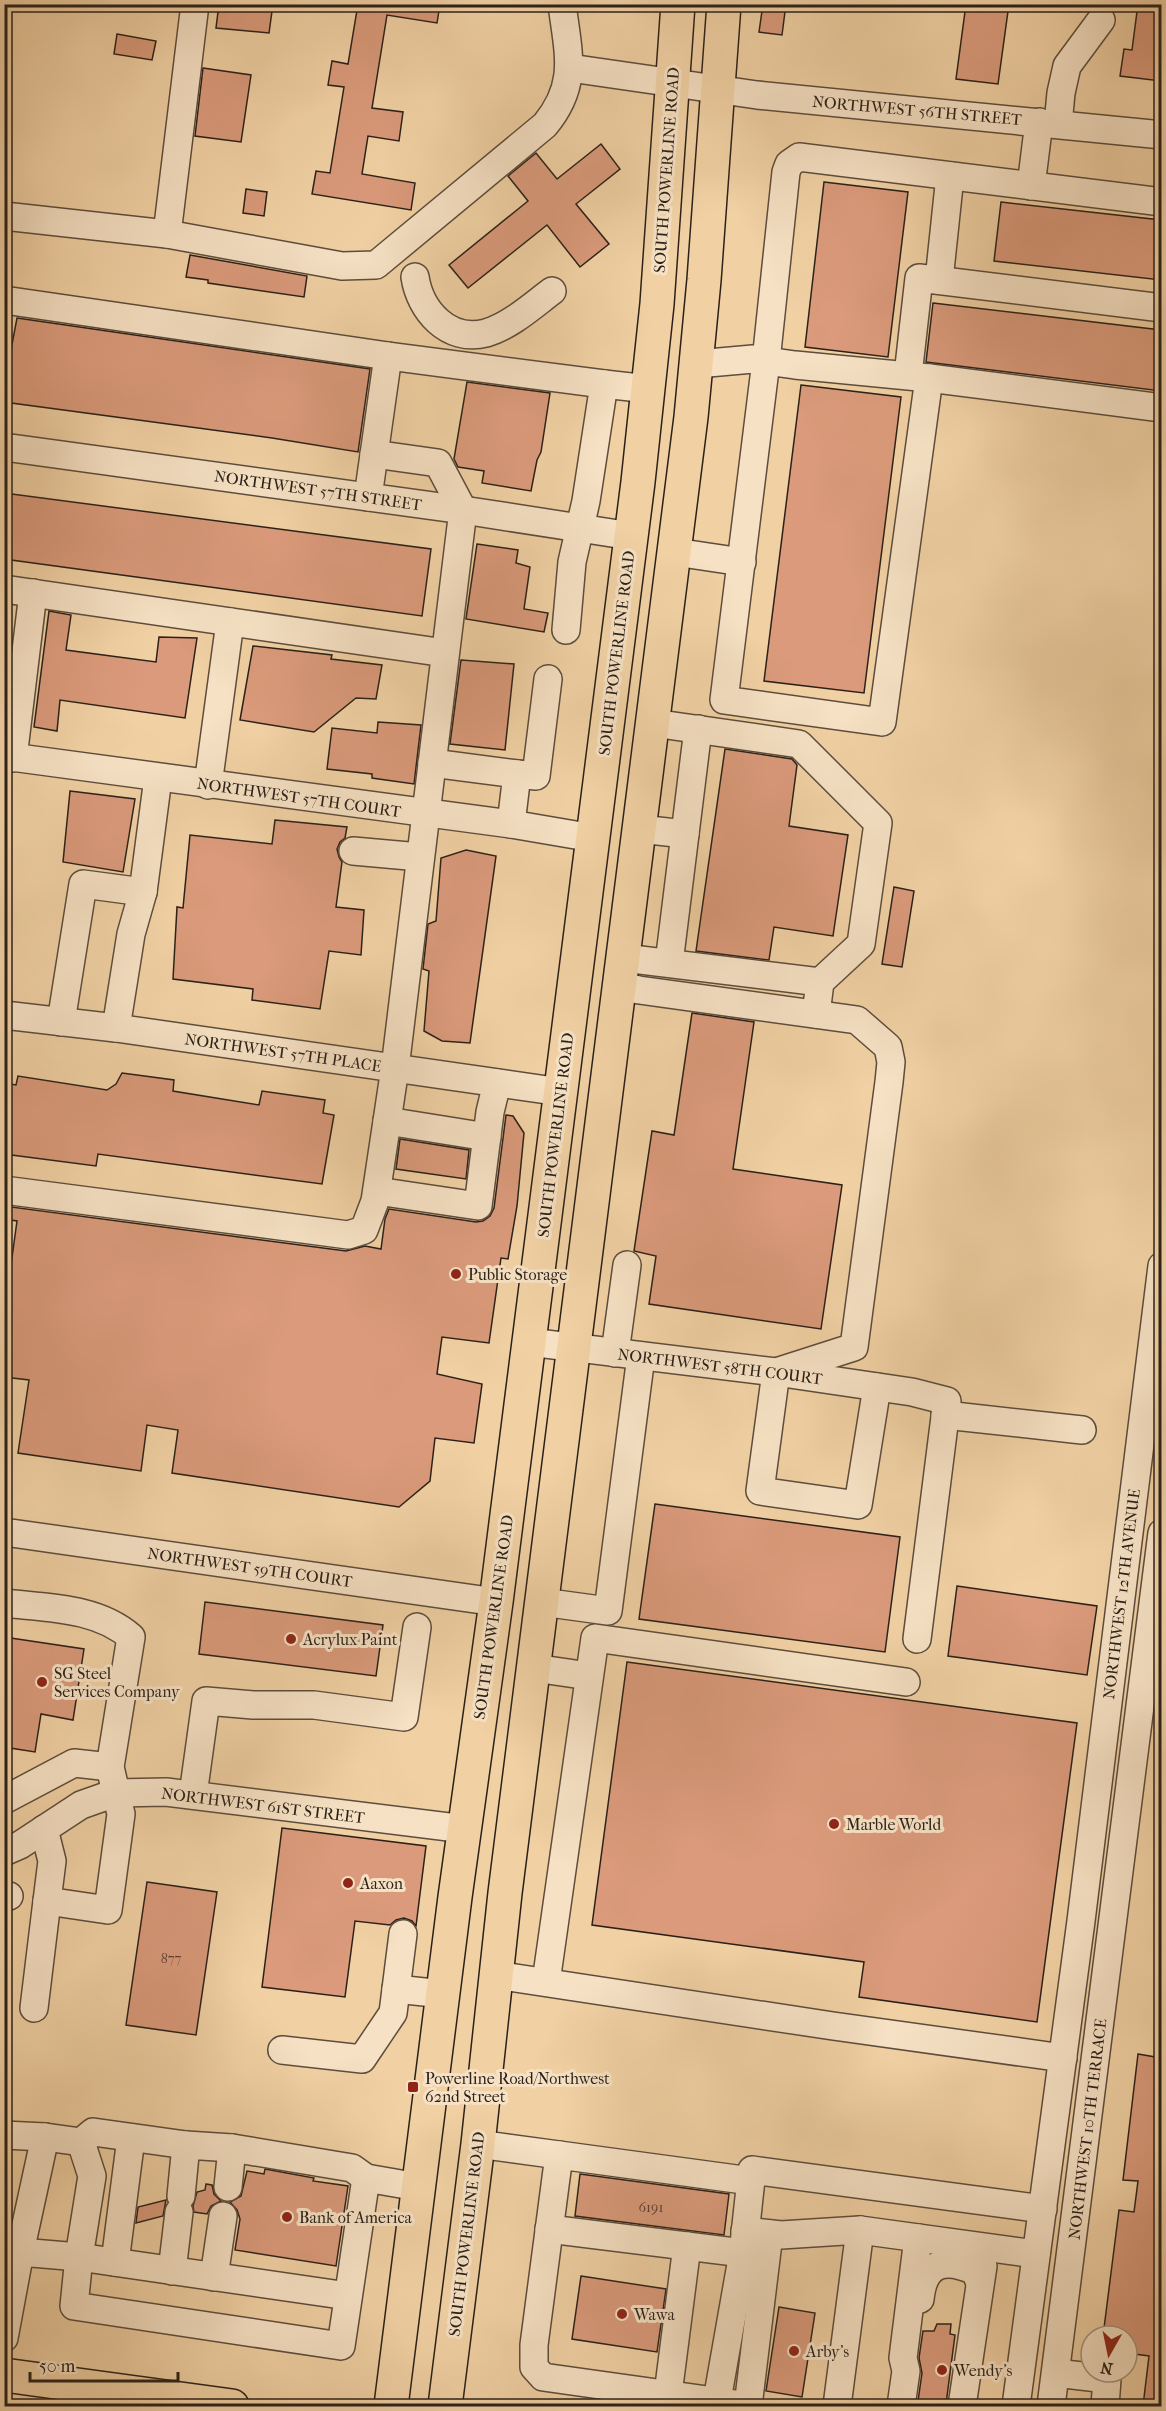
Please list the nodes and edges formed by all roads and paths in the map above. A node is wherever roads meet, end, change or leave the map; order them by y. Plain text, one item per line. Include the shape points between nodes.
1 (195, 4) edge
2 (561, 4) edge
3 (678, 4) edge
4 (724, 4) edge
5 (1101, 20) dead end
6 (570, 68) junction
7 (673, 83) junction
8 (718, 90) junction
9 (1048, 123) junction
10 (1161, 135) edge
11 (951, 176) junction
12 (1031, 186) junction
13 (1161, 202) edge
14 (4, 216) edge
15 (420, 226) junction
16 (167, 234) junction
17 (376, 265) junction
18 (415, 278) junction
19 (939, 280) junction
20 (552, 291) dead end
21 (5, 305) edge
22 (1161, 308) edge
23 (388, 356) junction
24 (766, 361) junction
25 (697, 364) junction
26 (918, 376) junction
27 (604, 384) junction
28 (648, 389) junction
29 (1161, 408) edge
30 (4, 447) edge
31 (374, 454) junction
32 (638, 482) junction
33 (368, 497) junction
34 (463, 510) junction
35 (580, 528) junction
36 (631, 536) junction
37 (675, 552) junction
38 (741, 562) junction
39 (4, 589) edge
40 (33, 593) junction
41 (667, 615) junction
42 (230, 622) junction
43 (566, 630) dead end
44 (445, 653) junction
45 (548, 679) dead end
46 (653, 723) junction
47 (698, 729) junction
48 (9, 757) edge
49 (432, 763) junction
50 (517, 774) junction
51 (158, 778) junction
52 (208, 785) junction
53 (426, 814) junction
54 (511, 824) junction
55 (640, 829) junction
56 (685, 834) junction
57 (593, 838) junction
58 (353, 851) dead end
59 (420, 857) junction
60 (634, 878) junction
61 (143, 892) junction
62 (669, 963) junction
63 (622, 972) junction
64 (820, 982) junction
65 (816, 1014) junction
66 (4, 1015) edge
67 (61, 1022) junction
68 (116, 1028) junction
69 (395, 1068) junction
70 (497, 1083) junction
71 (561, 1092) junction
72 (387, 1121) junction
73 (487, 1137) junction
74 (4, 1190) edge
75 (377, 1191) junction
76 (627, 1265) dead end
77 (1161, 1269) edge
78 (529, 1342) junction
79 (575, 1348) junction
80 (628, 1355) junction
81 (776, 1372) junction
82 (877, 1387) junction
83 (945, 1415) junction
84 (1082, 1430) dead end
85 (4, 1532) edge
86 (1161, 1533) edge
87 (547, 1563) junction
88 (496, 1602) junction
89 (543, 1602) junction
90 (4, 1603) edge
91 (417, 1627) dead end
92 (917, 1639) dead end
93 (535, 1659) junction
94 (589, 1676) junction
95 (906, 1682) dead end
96 (112, 1780) junction
97 (193, 1795) junction
98 (4, 1800) edge
99 (44, 1829) junction
100 (465, 1829) junction
101 (1122, 1851) joint
102 (4, 1852) edge
103 (455, 1898) junction
104 (47, 1901) junction
105 (1081, 1921) joint
106 (403, 1934) dead end
107 (496, 1975) junction
108 (546, 1982) junction
109 (396, 1989) junction
110 (443, 1994) junction
111 (34, 2008) dead end
112 (1066, 2030) junction
113 (1099, 2033) junction
114 (282, 2050) dead end
115 (1063, 2058) junction
116 (4, 2134) edge
117 (45, 2137) junction
118 (131, 2138) junction
119 (81, 2142) junction
120 (478, 2144) junction
121 (186, 2145) junction
122 (232, 2148) junction
123 (559, 2155) junction
124 (366, 2178) junction
125 (751, 2181) junction
126 (228, 2187) dead end
127 (418, 2187) junction
128 (1042, 2209) junction
129 (223, 2216) dead end
130 (549, 2229) junction
131 (860, 2230) junction
132 (918, 2238) junction
133 (752, 2239) junction
134 (687, 2246) junction
135 (986, 2247) junction
136 (12, 2251) edge
137 (1036, 2254) junction
138 (79, 2257) junction
139 (116, 2262) junction
140 (172, 2271) junction
141 (214, 2277) junction
142 (980, 2283) junction
143 (348, 2296) junction
144 (4, 2338) edge
145 (906, 2371) junction
146 (1056, 2373) junction
147 (4, 2375) edge
148 (668, 2394) junction
149 (716, 2404) edge
150 (232, 2406) edge
151 (391, 2406) edge
152 (445, 2406) edge
153 (749, 2406) edge
154 (837, 2406) edge
155 (901, 2406) edge
156 (962, 2406) edge
157 (1016, 2406) edge
158 (1051, 2406) edge
159 (1105, 2406) edge

1 - 16 street
2 - 6 street
3 - 7 main road, SOUTH POWERLINE ROAD
4 - 8 main road, SOUTH POWERLINE ROAD
5 - 9 street via 1067,66
6 - 7 street, NORTHWEST 56TH STREET
6 - 15 street via 558,110 545,125
7 - 8 street, NORTHWEST 56TH STREET
7 - 28 main road, SOUTH POWERLINE ROAD
8 - 9 street, NORTHWEST 56TH STREET
8 - 25 main road, SOUTH POWERLINE ROAD
9 - 10 street, NORTHWEST 56TH STREET
9 - 12 street
11 - 12 street
11 - 19 street
11 - 24 street via 799,158 789,164
12 - 13 street
14 - 16 street
15 - 17 street
15 - 18 street
16 - 17 street via 342,266
17 - 18 street
18 - 20 street via 417,292 432,317 464,334 484,334 502,327
19 - 22 street
19 - 26 street via 919,278
21 - 23 street
23 - 27 street
23 - 31 street
24 - 25 street
24 - 26 street
24 - 38 street
25 - 37 main road, SOUTH POWERLINE ROAD
26 - 29 street
26 - 38 street via 882,722 724,700
27 - 28 street
27 - 35 street
28 - 32 main road, SOUTH POWERLINE ROAD
30 - 33 street, NORTHWEST 57TH STREET
31 - 33 street
31 - 34 street via 438,463
32 - 36 main road, SOUTH POWERLINE ROAD
32 - 37 main road via 661,536
33 - 34 street, NORTHWEST 57TH STREET
34 - 35 street, NORTHWEST 57TH STREET
34 - 44 street
35 - 36 street, NORTHWEST 57TH STREET
35 - 43 street via 572,562
36 - 41 main road via 649,554
36 - 57 main road, SOUTH POWERLINE ROAD
37 - 38 street
37 - 41 main road, SOUTH POWERLINE ROAD
39 - 40 street
40 - 42 street
40 - 48 street
41 - 46 main road, SOUTH POWERLINE ROAD
42 - 44 street
42 - 52 street
44 - 49 street
45 - 50 street via 536,776
46 - 47 street
46 - 55 main road, SOUTH POWERLINE ROAD
47 - 56 street
47 - 64 street via 798,744 878,823 861,944
48 - 51 street, NORTHWEST 57TH COURT
49 - 50 street
49 - 53 street
50 - 54 street
51 - 52 street, NORTHWEST 57TH COURT
51 - 61 street
52 - 53 street, NORTHWEST 57TH COURT
53 - 54 street, NORTHWEST 57TH COURT
53 - 59 street
54 - 57 street, NORTHWEST 57TH COURT
55 - 56 street
55 - 60 main road, SOUTH POWERLINE ROAD
56 - 62 street
57 - 60 main road via 608,845
57 - 71 main road, SOUTH POWERLINE ROAD
58 - 59 street
59 - 69 street
60 - 63 main road, SOUTH POWERLINE ROAD
61 - 67 street via 83,884
61 - 68 street via 131,934
62 - 63 street
62 - 64 street
63 - 65 street via 690,997
63 - 79 main road, SOUTH POWERLINE ROAD
64 - 65 street
65 - 81 street via 857,1020 888,1047 889,1082 855,1347
66 - 67 street, NORTHWEST 57TH PLACE
67 - 68 street, NORTHWEST 57TH PLACE
68 - 69 street, NORTHWEST 57TH PLACE
69 - 70 street, NORTHWEST 57TH PLACE
69 - 72 street
70 - 71 street, NORTHWEST 57TH PLACE
70 - 73 street
71 - 78 main road, SOUTH POWERLINE ROAD
72 - 73 street
72 - 75 street
73 - 75 street via 478,1206
74 - 75 street via 348,1235 364,1230
76 - 80 street
77 - 105 street, NORTHWEST 12TH AVENUE
78 - 79 street, NORTHWEST 58TH COURT
78 - 88 main road, SOUTH POWERLINE ROAD
79 - 80 street, NORTHWEST 58TH COURT
79 - 87 main road, SOUTH POWERLINE ROAD
80 - 81 street, NORTHWEST 58TH COURT
80 - 89 street via 608,1611
81 - 82 street, NORTHWEST 58TH COURT
81 - 82 street via 760,1491 858,1505
82 - 83 street, NORTHWEST 58TH COURT via 947,1401
83 - 84 street
83 - 92 street
85 - 88 street, NORTHWEST 59TH COURT
86 - 101 street, NORTHWEST 12TH AVENUE
87 - 88 main road via 518,1594
87 - 89 main road, SOUTH POWERLINE ROAD
88 - 93 main road via 516,1624
88 - 100 main road, SOUTH POWERLINE ROAD
89 - 93 main road, SOUTH POWERLINE ROAD
90 - 96 street via 85,1612 120,1627 131,1637
91 - 97 street via 404,1717 315,1705 253,1706 206,1701
93 - 94 street
93 - 107 main road, SOUTH POWERLINE ROAD
94 - 95 street via 595,1638
94 - 108 street
96 - 97 street, NORTHWEST 61ST STREET
96 - 98 street via 74,1763
96 - 99 street, NORTHWEST 61ST STREET
96 - 104 street via 121,1814 108,1910
97 - 100 street, NORTHWEST 61ST STREET
99 - 102 street, NORTHWEST 61ST STREET
99 - 104 street via 52,1861
100 - 103 main road, SOUTH POWERLINE ROAD
101 - 113 street, NORTHWEST 10TH TERRACE
103 - 107 main road via 472,1939
103 - 110 main road, SOUTH POWERLINE ROAD
104 - 111 street
105 - 112 street, NORTHWEST 10TH TERRACE
106 - 109 street
107 - 108 street
107 - 120 main road, SOUTH POWERLINE ROAD
108 - 115 street
109 - 110 street
109 - 114 street via 393,2013 362,2059
110 - 127 main road, SOUTH POWERLINE ROAD
112 - 113 street
112 - 115 street, NORTHWEST 10TH TERRACE
113 - 146 street, NORTHWEST 10TH TERRACE
115 - 128 street, NORTHWEST 10TH TERRACE
116 - 117 street
117 - 119 street
117 - 136 street
118 - 119 street via 93,2132
118 - 121 street
118 - 139 street
119 - 138 street via 92,2176
120 - 123 street
120 - 152 main road, SOUTH POWERLINE ROAD
121 - 122 street
121 - 140 street
122 - 124 street via 352,2168
122 - 126 street
123 - 125 street
123 - 130 street
124 - 127 street
124 - 143 street
125 - 128 street via 752,2170
125 - 133 street
127 - 151 main road, SOUTH POWERLINE ROAD
128 - 137 street, NORTHWEST 10TH TERRACE
129 - 141 street
130 - 134 street
130 - 148 street via 534,2367 543,2377
131 - 132 street
131 - 133 street
131 - 154 street
132 - 135 street
132 - 145 street via 903,2358
133 - 134 street
133 - 149 street
133 - 153 street
134 - 148 street
135 - 137 street
135 - 142 street
136 - 138 street
136 - 144 street
137 - 157 street, NORTHWEST 10TH TERRACE
138 - 139 street
138 - 143 street via 74,2306 341,2346
139 - 140 street
140 - 141 street
141 - 143 street
142 - 145 street via 975,2271 966,2267 942,2265 931,2269 922,2283 912,2361
142 - 156 street
145 - 155 street
146 - 158 street, NORTHWEST 10TH TERRACE
146 - 159 street via 1107,2379
147 - 150 main road
148 - 149 street
149 - 153 street

